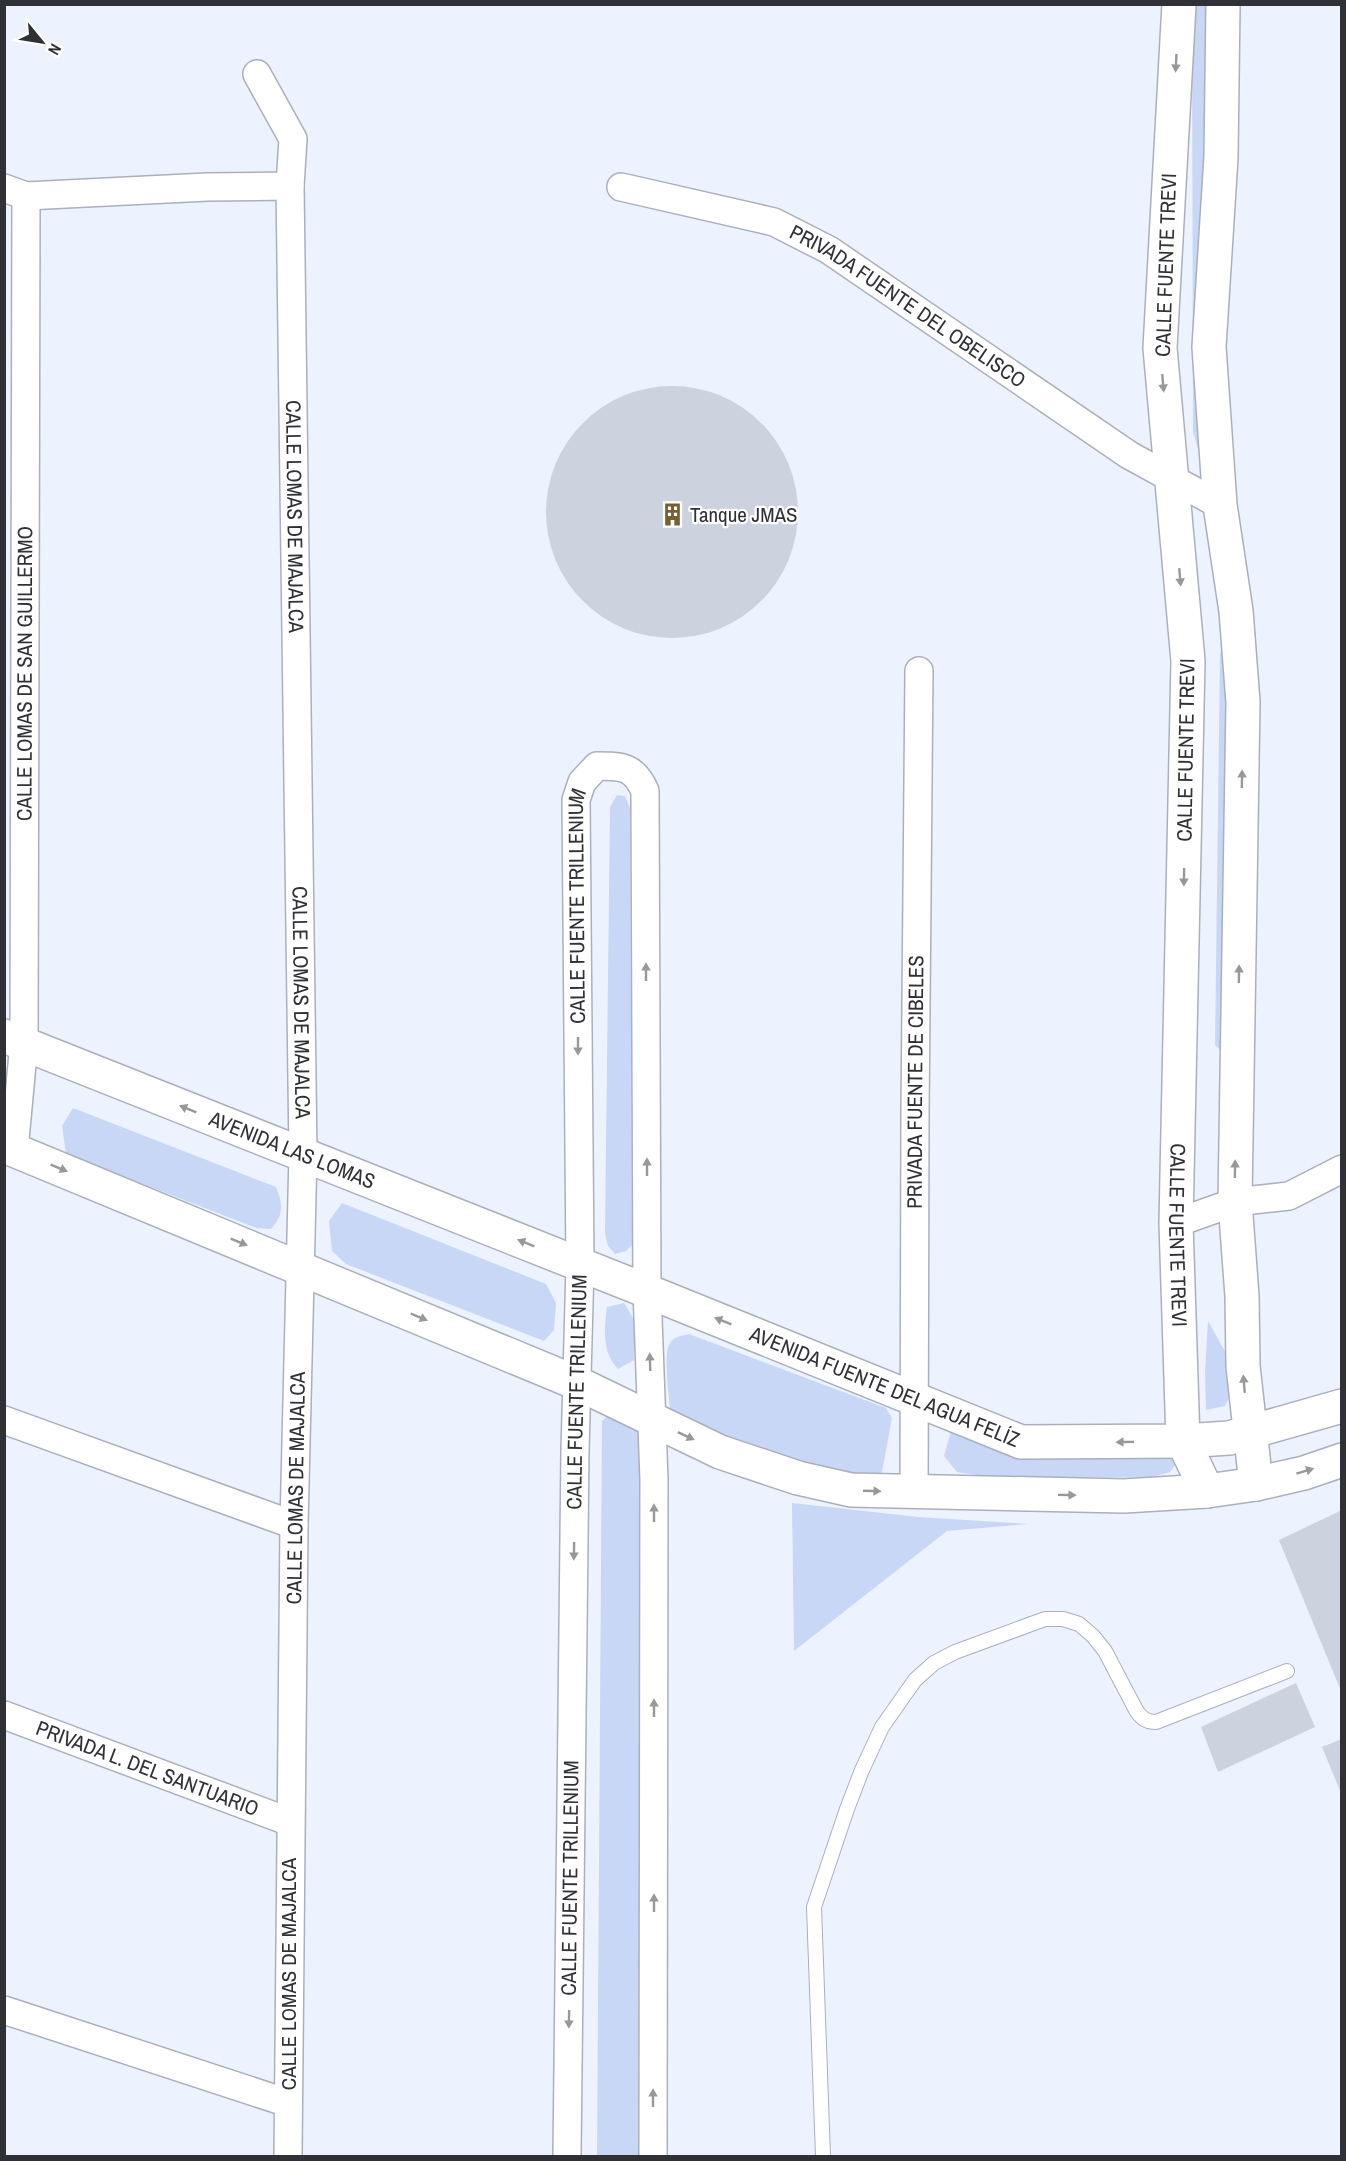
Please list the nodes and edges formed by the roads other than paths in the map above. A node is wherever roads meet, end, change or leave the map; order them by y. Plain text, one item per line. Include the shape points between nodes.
1 (1179, 4) edge
2 (1223, 4) edge
3 (257, 74) dead end
4 (290, 186) junction
5 (621, 187) dead end
6 (15, 192) edge
7 (1172, 479) junction
8 (1220, 505) junction
9 (919, 671) dead end
10 (14, 1039) edge
11 (9, 1148) edge
12 (303, 1154) junction
13 (1341, 1169) edge
14 (1235, 1202) junction
15 (1176, 1223) junction
16 (580, 1264) junction
17 (301, 1268) junction
18 (647, 1291) junction
19 (577, 1383) junction
20 (914, 1399) junction
21 (1341, 1406) edge
22 (4, 1420) edge
23 (652, 1420) junction
24 (1249, 1432) junction
25 (1184, 1441) junction
26 (1341, 1460) edge
27 (1256, 1484) junction
28 (1207, 1491) junction
29 (914, 1493) junction
30 (294, 1525) junction
31 (1287, 1671) dead end
32 (4, 1715) edge
33 (290, 1822) junction
34 (4, 2010) edge
35 (288, 2103) junction
36 (288, 2157) edge
37 (567, 2157) edge
38 (653, 2157) edge
39 (823, 2157) edge

1 -> 7 street, CALLE FUENTE TREVI via 1160,348
2 - 8 street via 1221,157 1209,347
3 - 4 street, CALLE LOMAS DE MAJALCA via 293,139
4 - 6 street
4 - 12 street, CALLE LOMAS DE MAJALCA
5 - 7 street, PRIVADA FUENTE DEL OBELISCO via 762,219 797,232 1129,455
6 - 10 street, CALLE LOMAS DE SAN GUILLERMO
7 - 8 street, PRIVADA FUENTE DEL OBELISCO
7 -> 15 street, CALLE FUENTE TREVI via 1188,661
14 -> 8 street via 1243,702 1236,611
9 - 20 street, PRIVADA FUENTE DE CIBELES
10 - 11 street, CALLE LOMAS DE SAN GUILLERMO
12 -> 10 street, AVENIDA LAS LOMAS
11 -> 17 street
16 -> 12 street, AVENIDA LAS LOMAS
12 - 17 street, CALLE LOMAS DE MAJALCA
13 - 14 street via 1289,1196
14 - 15 street
24 -> 14 street
15 - 25 street, CALLE FUENTE TREVI
16 - 18 street, AVENIDA FUENTE DEL AGUA FELÍZ
18 -> 16 street, CALLE FUENTE TRILLENIUM via 645,791 632,771 621,766 597,766 582,782 576,800
16 - 19 street, CALLE FUENTE TRILLENIUM
17 -> 19 street
17 - 30 street, CALLE LOMAS DE MAJALCA
20 -> 18 street, AVENIDA FUENTE DEL AGUA FELÍZ
23 -> 18 street, CALLE FUENTE TRILLENIUM
19 - 23 street
19 -> 37 street, CALLE FUENTE TRILLENIUM
25 -> 20 street, AVENIDA FUENTE DEL AGUA FELÍZ via 1022,1442
20 - 29 street, PRIVADA FUENTE DE CIBELES
21 - 24 street, AVENIDA FUENTE DEL AGUA FELÍZ
22 - 30 street
23 -> 29 street via 720,1452 798,1478 851,1490
38 -> 23 street, CALLE FUENTE TRILLENIUM
24 - 25 street, AVENIDA FUENTE DEL AGUA FELÍZ via 1229,1438
24 - 27 street
25 - 28 street, CALLE FUENTE TREVI
27 -> 26 street
27 - 28 street
29 -> 28 street via 1124,1496
30 - 33 street, CALLE LOMAS DE MAJALCA
31 - 39 lane via 1148,1722 1136,1710 1093,1636 1079,1624 1045,1619 955,1653 934,1663 915,1680 882,1727 862,1770 814,1907
32 - 33 street, PRIVADA L. DEL SANTUARIO
33 - 35 street, CALLE LOMAS DE MAJALCA
34 - 35 street
35 - 36 street, CALLE LOMAS DE MAJALCA

